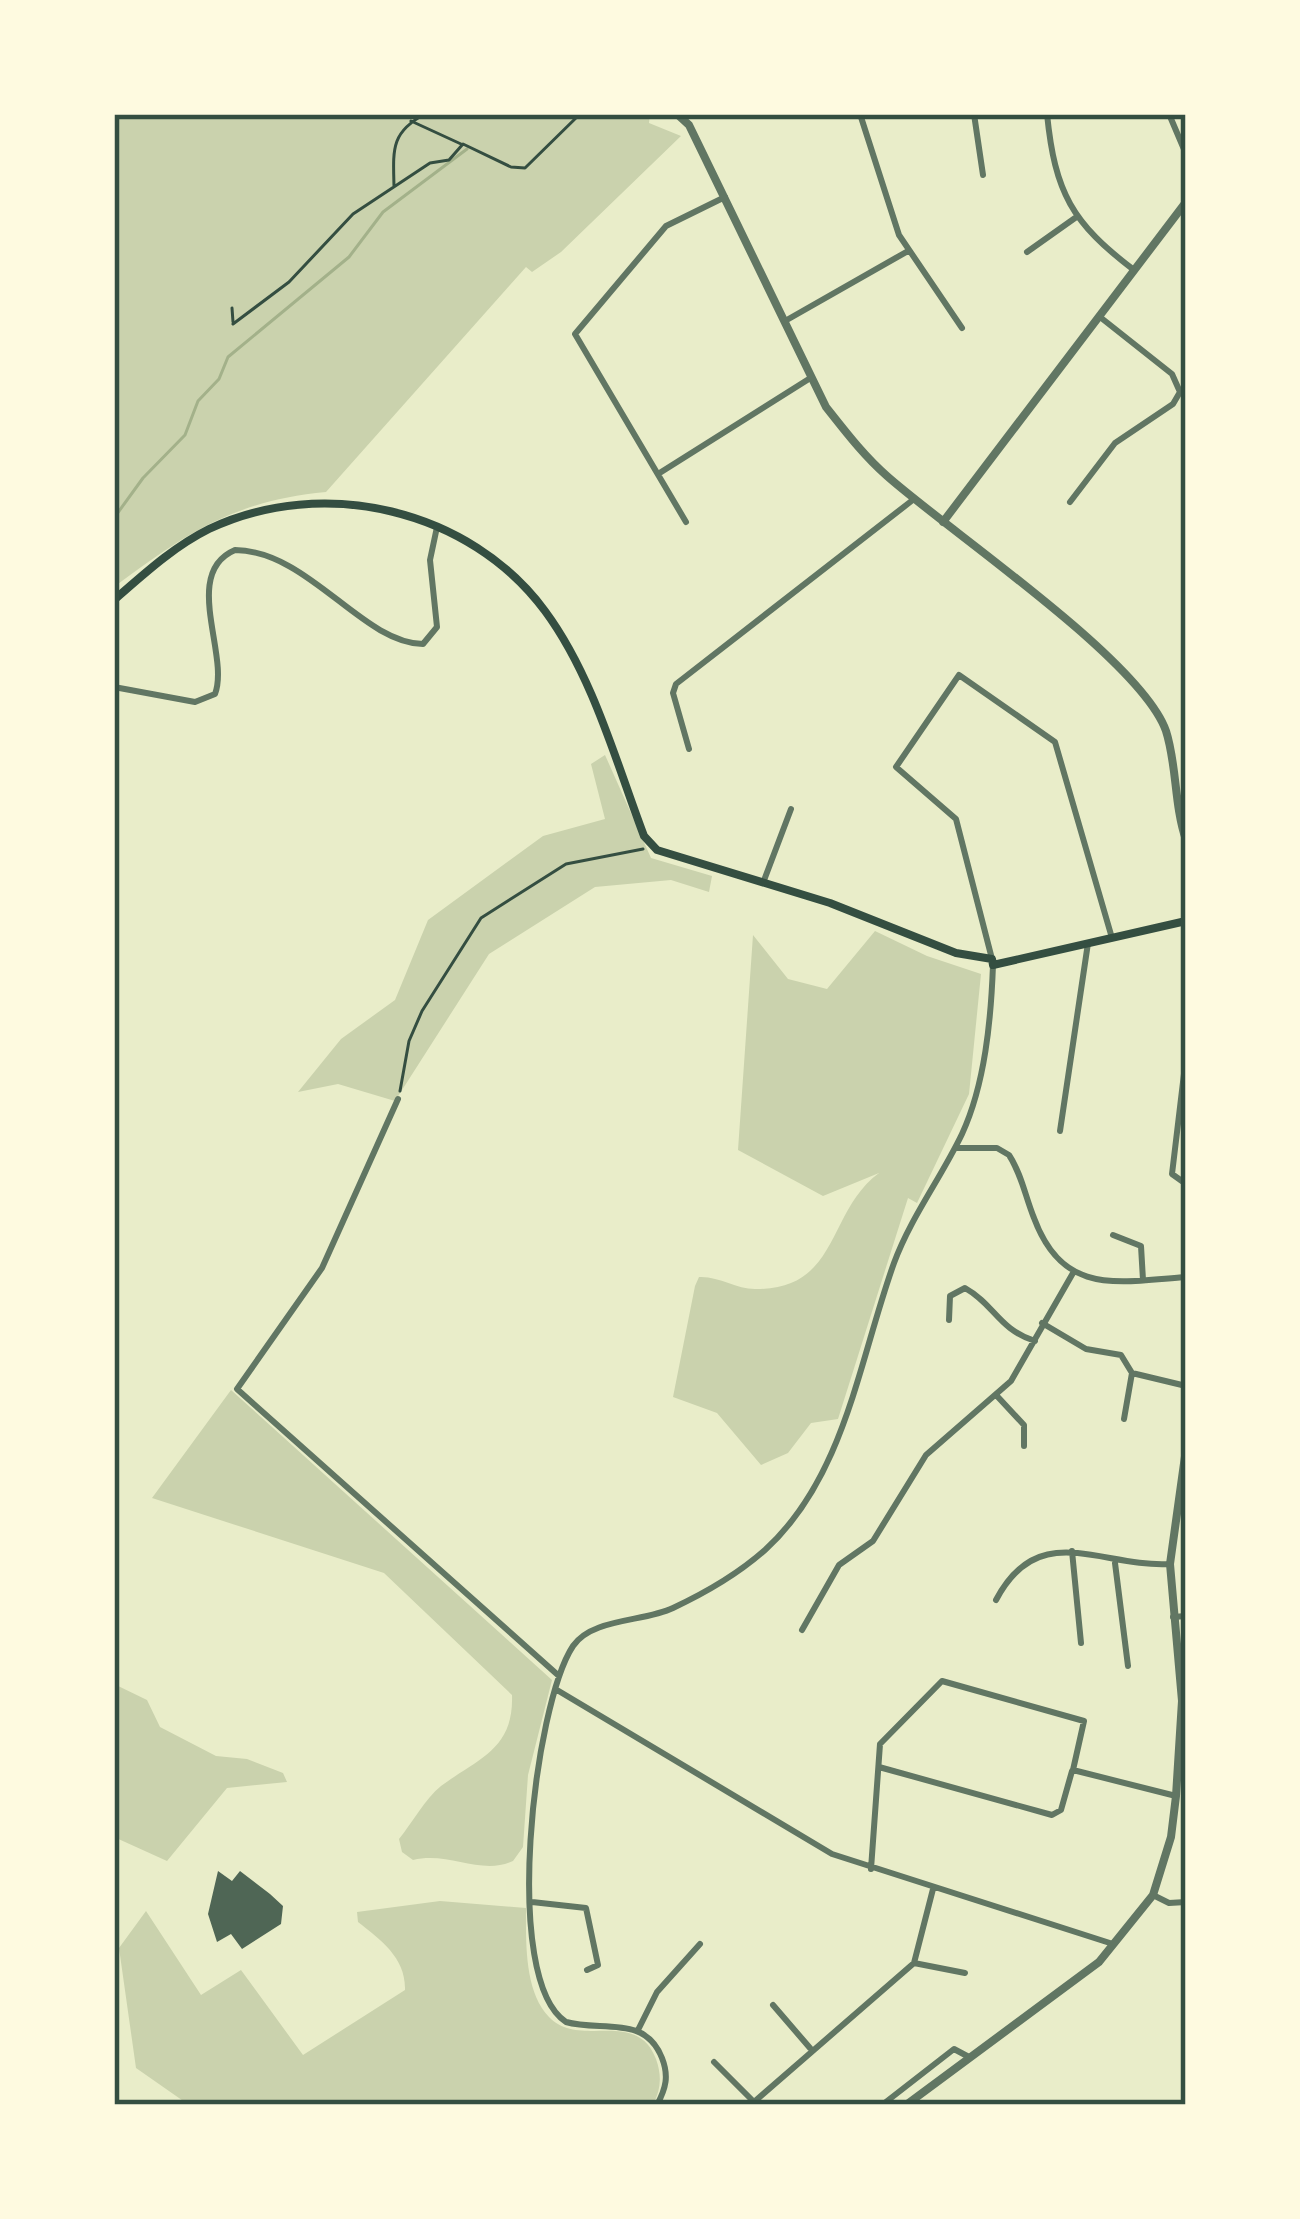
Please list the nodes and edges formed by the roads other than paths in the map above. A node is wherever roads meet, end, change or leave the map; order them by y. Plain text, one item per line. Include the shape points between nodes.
1 (676, 114) edge
2 (860, 114) edge
3 (974, 114) edge
4 (1047, 114) edge
5 (1168, 114) edge
6 (1186, 154) edge
7 (982, 176) dead end
8 (724, 197) junction
9 (1186, 202) edge
10 (1075, 218) junction
11 (908, 251) junction
12 (1028, 252) dead end
13 (1134, 270) junction
14 (1100, 317) junction
15 (785, 321) junction
16 (962, 328) dead end
17 (812, 377) junction
18 (658, 474) junction
19 (914, 499) junction
20 (1070, 502) dead end
21 (686, 522) dead end
22 (943, 522) junction
23 (437, 527) junction
24 (114, 600) edge
25 (114, 687) edge
26 (689, 749) dead end
27 (790, 809) dead end
28 (1186, 840) edge
29 (763, 884) junction
30 (1186, 921) edge
31 (1112, 938) junction
32 (1088, 943) junction
33 (993, 962) junction
34 (1186, 1057) edge
35 (398, 1099) road end
36 (1060, 1131) dead end
37 (954, 1150) junction
38 (1186, 1184) edge
39 (1113, 1235) dead end
40 (1073, 1274) junction
41 (1186, 1277) edge
42 (1143, 1280) junction
43 (949, 1320) dead end
44 (1042, 1323) junction
45 (1035, 1341) junction
46 (1132, 1373) junction
47 (1182, 1385) dead end
48 (997, 1396) junction
49 (1124, 1419) dead end
50 (1024, 1446) dead end
51 (1186, 1449) edge
52 (1072, 1550) junction
53 (1114, 1562) junction
54 (1170, 1564) junction
55 (996, 1600) dead end
56 (1186, 1616) edge
57 (1173, 1617) junction
58 (802, 1630) dead end
59 (1081, 1642) dead end
60 (1128, 1666) dead end
61 (559, 1676) junction
62 (555, 1690) junction
63 (879, 1767) junction
64 (1073, 1770) junction
65 (1181, 1779) edge
66 (1176, 1796) junction
67 (871, 1868) junction
68 (933, 1889) junction
69 (1153, 1895) junction
70 (532, 1902) junction
71 (1186, 1902) edge
72 (700, 1944) dead end
73 (1117, 1946) junction
74 (914, 1964) junction
75 (587, 1970) dead end
76 (965, 1973) dead end
77 (773, 2005) dead end
78 (638, 2030) junction
79 (810, 2048) junction
80 (970, 2057) junction
81 (714, 2062) dead end
82 (657, 2105) edge
83 (882, 2105) edge
84 (906, 2105) edge

1 - 8 street
2 - 11 street
3 - 7 street
4 - 10 street
5 - 6 street
8 - 15 street
8 - 18 street via 666,226 575,334
9 - 13 street
10 - 12 street
10 - 13 street
11 - 15 street
11 - 16 street
13 - 14 street
14 - 20 street via 1172,374 1180,392 1115,443
14 - 22 street
15 - 17 street
17 - 18 street
17 - 19 street via 847,433
18 - 21 street
19 - 22 street
19 - 26 street via 676,684
22 - 28 street via 1098,649 1154,710 1166,732
23 - 24 main road via 339,503 264,510 184,543
23 - 25 street via 430,560 437,627 423,644 394,636 286,563 235,550 220,562 209,600 220,675 215,694 195,702
23 - 29 main road via 494,560 546,612 586,686 650,844
27 - 29 street
29 - 33 main road
30 - 31 main road
31 - 32 main road
31 - 33 street via 1055,742 959,675 896,766 956,819
32 - 33 main road
32 - 36 street
33 - 37 street via 982,1063
34 - 38 street via 1172,1174
35 - 61 street via 322,1268 237,1390
37 - 40 street via 975,1145 1009,1155 1042,1237
37 - 61 street via 895,1260 839,1438 767,1548 668,1611 583,1634
39 - 42 street via 1141,1246
40 - 42 street
40 - 44 street
41 - 42 street
43 - 45 street via 950,1296 965,1288 996,1321
44 - 45 street
44 - 46 street via 1086,1349 1121,1355
45 - 48 street
46 - 47 street
46 - 49 street
48 - 50 street via 1024,1425
48 - 58 street via 926,1455 873,1541 839,1565
51 - 54 street
52 - 53 street
52 - 55 street via 1022,1563
52 - 59 street
53 - 54 street
53 - 60 street
54 - 57 street
56 - 57 street
57 - 65 street
61 - 62 street
62 - 67 street via 832,1854
62 - 70 street via 531,1815
63 - 64 street via 1052,1815 1061,1810
63 - 64 street via 880,1744 943,1682 1084,1721
63 - 67 street
64 - 66 street
65 - 66 street
66 - 69 street
67 - 68 street
68 - 73 street
68 - 74 street
69 - 71 street
69 - 73 street
70 - 75 street via 586,1908 598,1965
70 - 78 street via 544,1994 557,2016
72 - 78 street via 657,1992
73 - 80 street
74 - 76 street
74 - 79 street
77 - 79 street
78 - 82 street via 658,2048 667,2072
79 - 81 street via 754,2102
80 - 83 street via 954,2049
80 - 84 street

